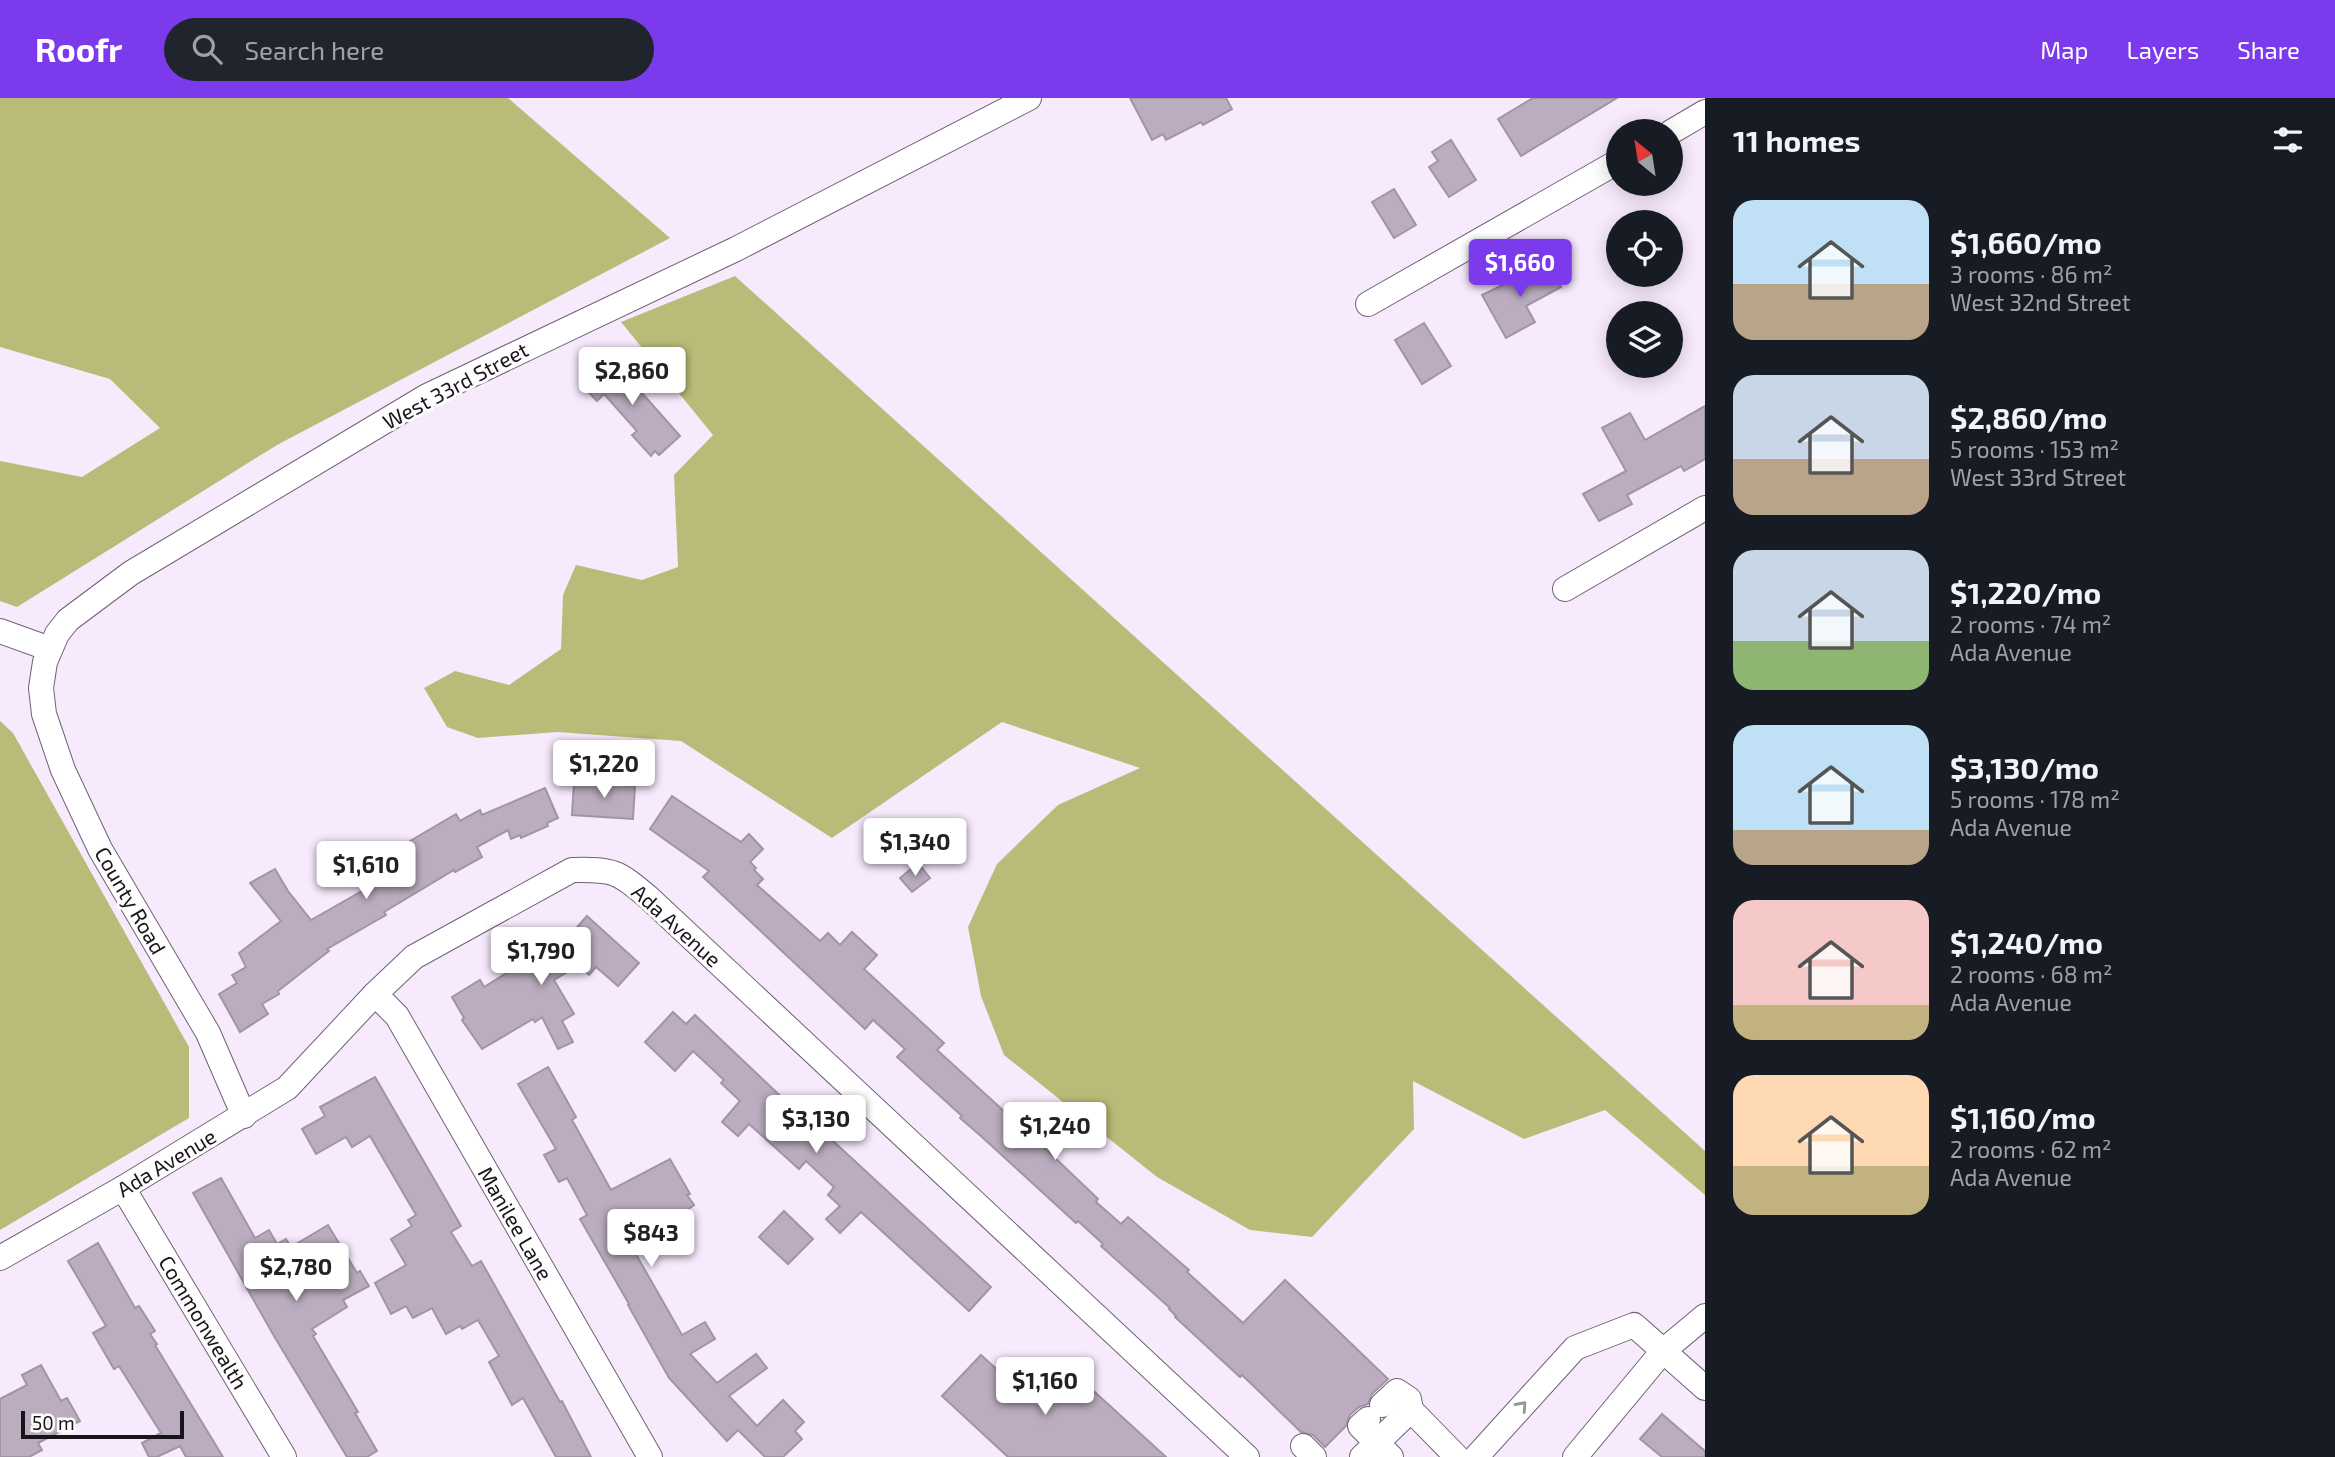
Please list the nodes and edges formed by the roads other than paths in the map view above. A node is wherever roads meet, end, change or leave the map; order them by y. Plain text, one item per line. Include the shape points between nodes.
1 (1029, 98) edge
2 (1705, 113) edge
3 (1684, 125) edge
4 (1606, 169) edge
5 (1368, 304) dead end
6 (1705, 508) edge
7 (1565, 589) dead end
8 (0, 631) edge
9 (50, 649) junction
10 (43, 676) joint
11 (375, 994) junction
12 (244, 1116) junction
13 (123, 1188) junction
14 (0, 1258) edge
15 (1705, 1316) edge
16 (1663, 1351) junction
17 (1705, 1388) edge
18 (1411, 1410) junction
19 (1377, 1452) edge
20 (284, 1457) edge
21 (650, 1457) edge
22 (1247, 1457) edge
23 (1457, 1457) edge
24 (1476, 1457) edge
25 (1575, 1457) edge

1 - 9 street, West 33rd Street via 736,249 427,396 131,573 68,620
2 - 3 street
4 - 5 street
6 - 7 street
8 - 9 street
9 - 10 street, West 33rd Street
10 - 12 street, County Road via 44,714 80,809 196,1010
11 - 12 street, Ada Avenue via 287,1088
11 - 21 street, Manilee Lane via 397,1016
11 - 22 street, Ada Avenue via 414,957 572,870 620,874
12 - 13 street, Ada Avenue
13 - 14 street, Ada Avenue
13 - 20 street, Commonwealth
15 - 16 street
16 - 17 street
24 -> 16 street via 1574,1348 1634,1325
16 - 25 street
18 - 19 street
18 - 19 street via 1409,1399 1396,1391 1360,1426
18 - 23 street

